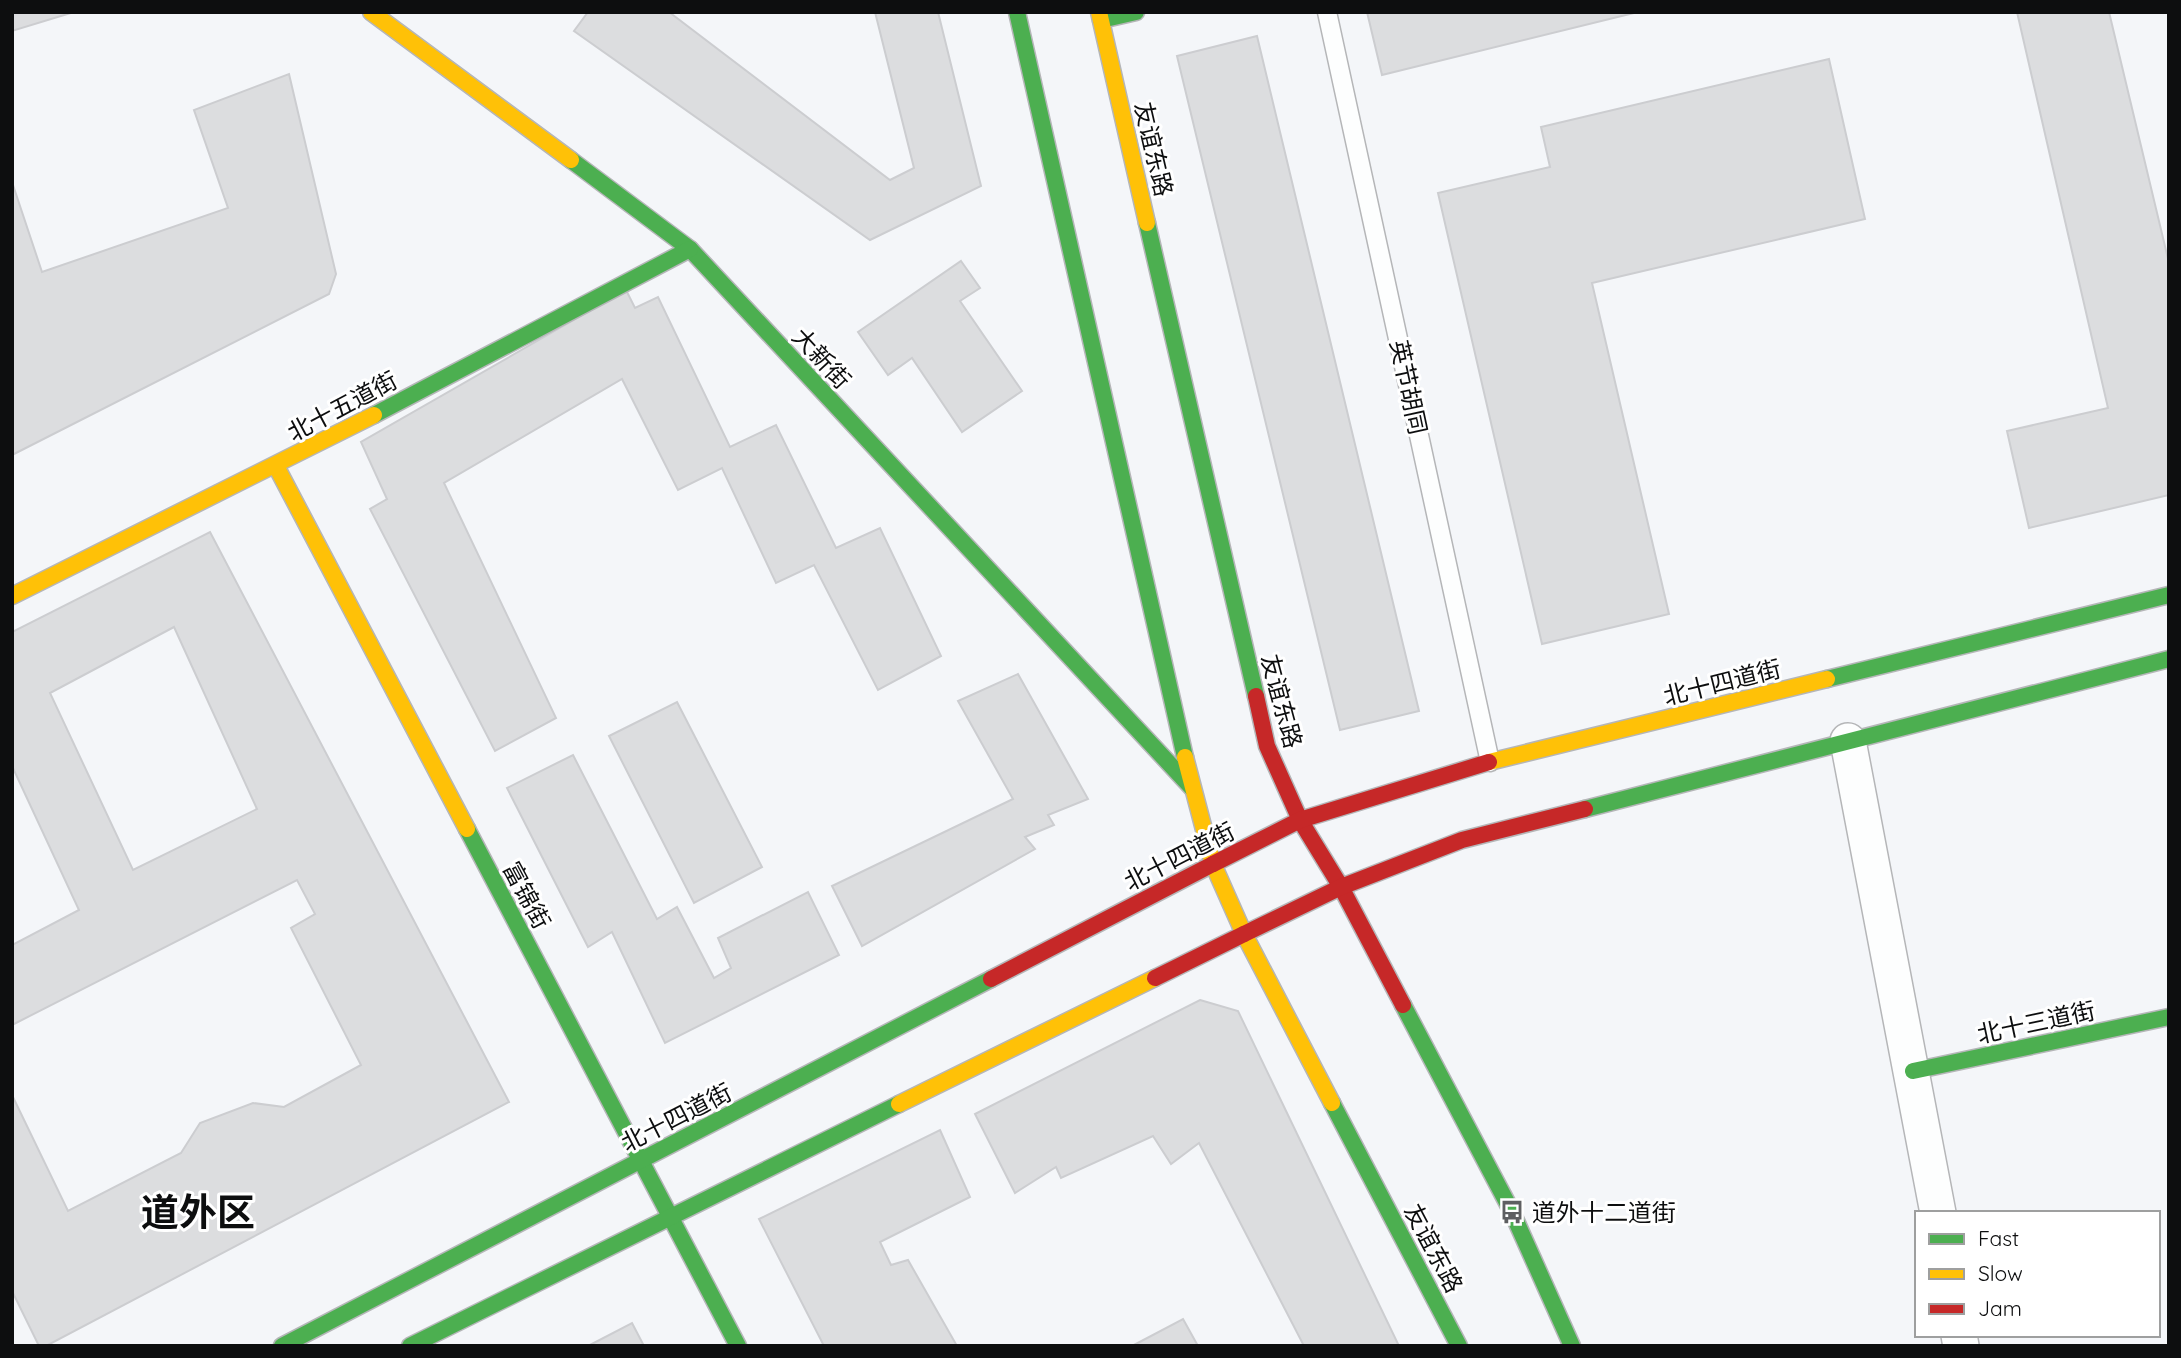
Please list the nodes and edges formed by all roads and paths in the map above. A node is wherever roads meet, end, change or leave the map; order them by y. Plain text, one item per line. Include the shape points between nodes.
1 (371, 12) edge
2 (1017, 12) edge
3 (1136, 12) edge
4 (1327, 12) edge
5 (1100, 16) edge
6 (690, 249) junction
7 (276, 466) junction
8 (2169, 594) edge
9 (12, 596) edge
10 (2169, 659) edge
11 (1847, 741) junction
12 (1490, 762) junction
13 (1192, 788) junction
14 (1300, 820) junction
15 (1213, 864) junction
16 (1341, 887) junction
17 (1244, 934) junction
18 (2169, 1017) edge
19 (1913, 1071) junction
20 (640, 1161) junction
21 (1938, 1211) edge
22 (670, 1217) junction
23 (282, 1346) edge
24 (410, 1346) edge
25 (738, 1346) edge
26 (1459, 1346) edge
27 (1572, 1346) edge

1 - 6 main road, 大新街
2 - 13 main road, 友谊东路
3 - 5 main road
4 - 12 lane, 英节胡同
5 - 14 main road, 友谊东路 via 1267,746
6 - 7 main road, 北十五道街
6 - 13 main road, 大新街
7 - 9 main road, 北十五道街
7 - 20 main road, 富锦街
8 - 12 main road, 北十四道街
10 - 11 main road
11 - 16 main road via 1462,839
11 - 19 street
12 - 14 main road, 北十四道街
13 - 15 main road, 友谊东路
14 - 15 main road, 北十四道街
14 - 16 main road, 友谊东路
15 - 17 main road, 友谊东路
15 - 20 main road, 北十四道街
16 - 17 main road
16 - 27 main road, 友谊东路 via 1512,1212
17 - 22 main road
17 - 26 main road, 友谊东路
18 - 19 main road, 北十三道街
19 - 21 street
20 - 22 main road, 富锦街
20 - 23 main road, 北十四道街
22 - 24 main road
22 - 25 main road, 富锦街

